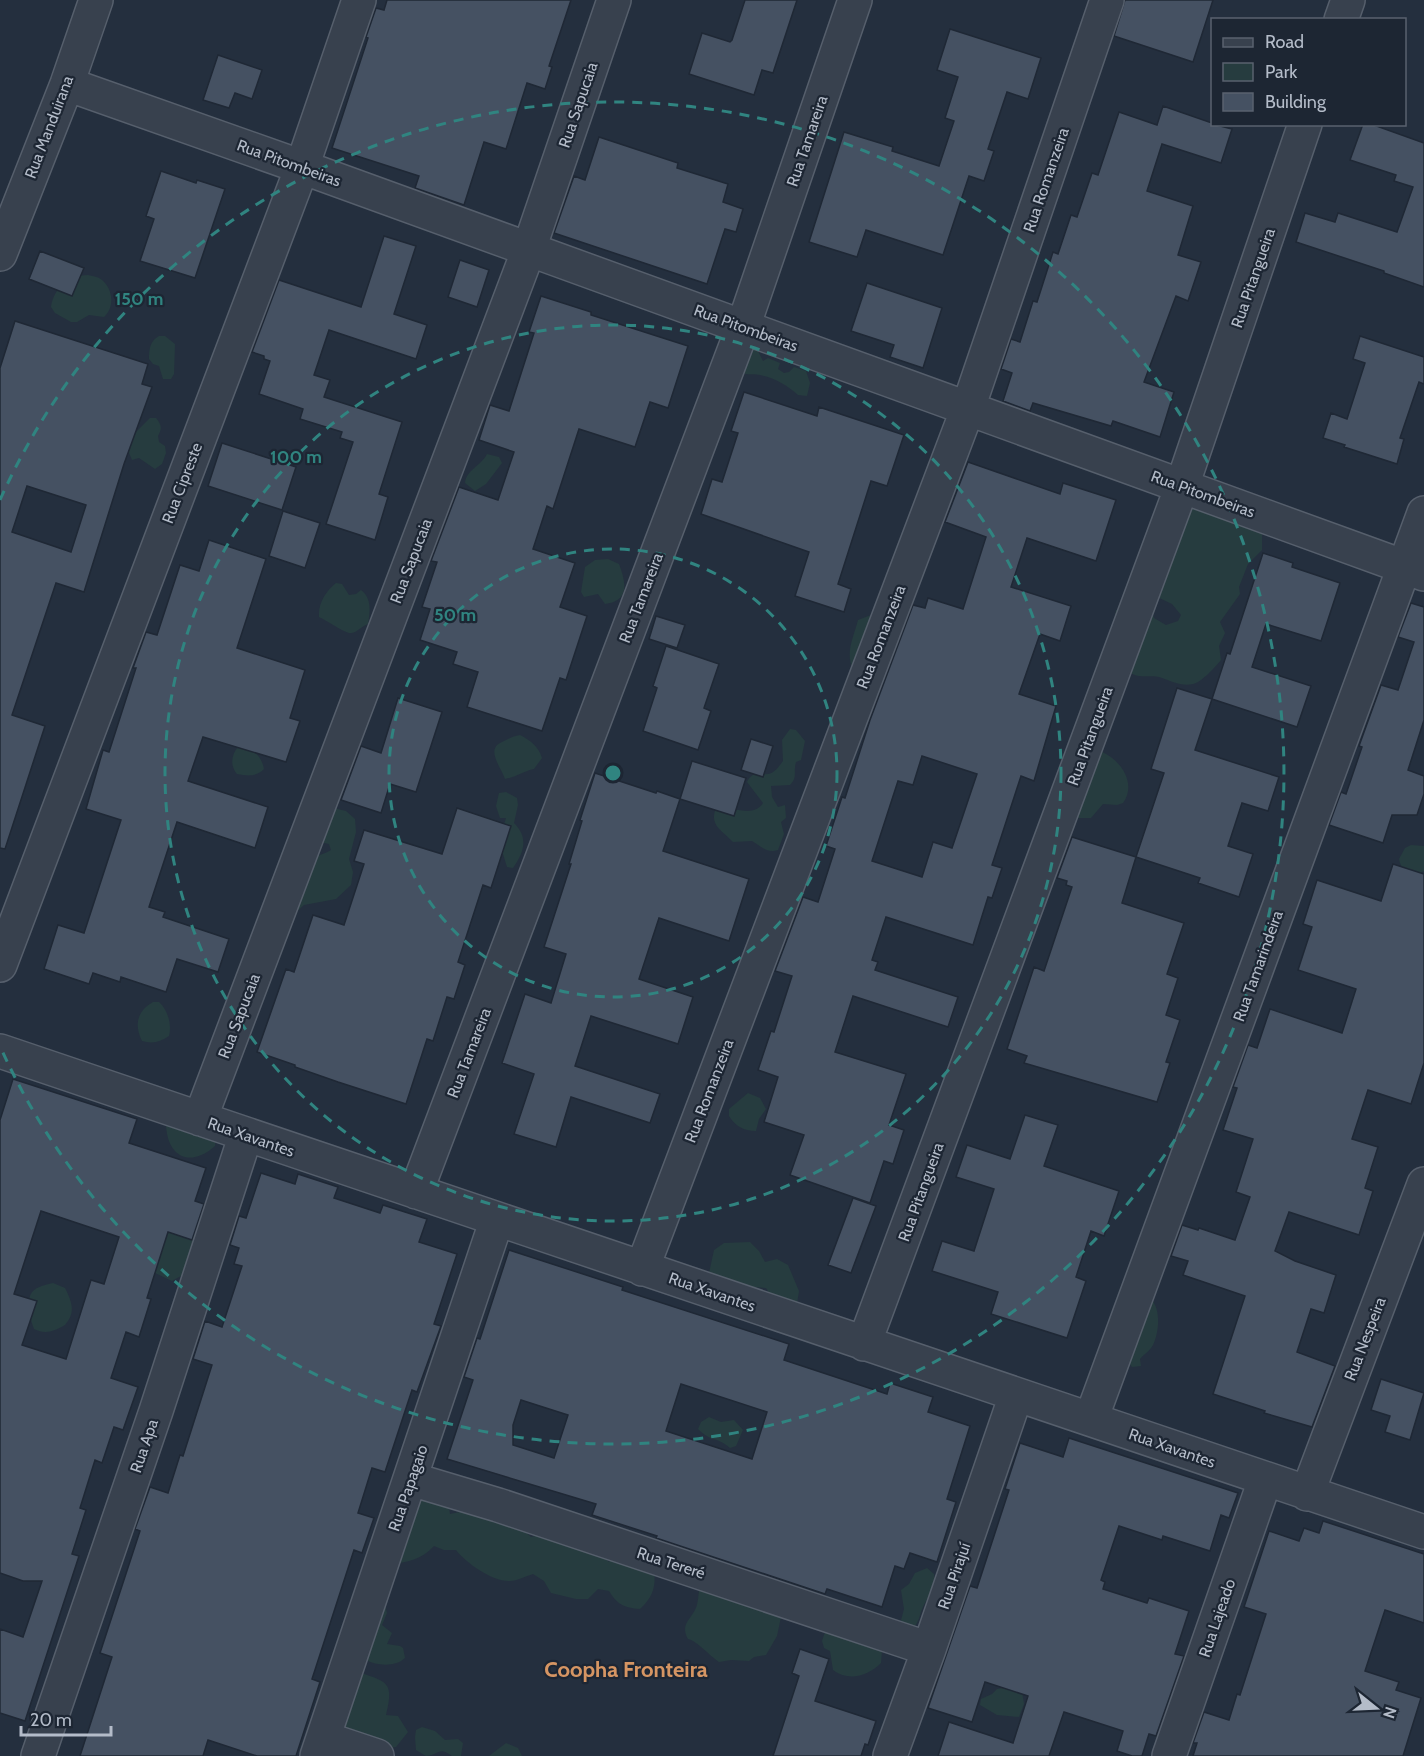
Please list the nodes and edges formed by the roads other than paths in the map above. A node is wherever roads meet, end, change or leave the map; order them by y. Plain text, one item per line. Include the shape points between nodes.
1 (96, 0) edge
2 (359, 0) edge
3 (614, 0) edge
4 (855, 0) edge
5 (1107, 0) edge
6 (1348, 0) edge
7 (1342, 18) edge
8 (67, 84) junction
9 (1304, 126) edge
10 (302, 167) junction
11 (529, 249) junction
12 (0, 254) edge
13 (743, 327) junction
14 (968, 408) junction
15 (1182, 486) junction
16 (1424, 513) edge
17 (1415, 571) edge
18 (0, 965) edge
19 (0, 1051) edge
20 (200, 1119) junction
21 (246, 1134) junction
22 (1424, 1184) edge
23 (416, 1192) junction
24 (497, 1220) junction
25 (642, 1269) junction
26 (864, 1344) junction
27 (1016, 1395) junction
28 (1091, 1419) junction
29 (411, 1479) junction
30 (1265, 1480) junction
31 (1306, 1494) junction
32 (1424, 1532) edge
33 (929, 1649) junction
34 (320, 1747) edge
35 (38, 1756) edge
36 (377, 1756) edge
37 (890, 1756) edge
38 (1169, 1756) edge

1 - 8 street, Rua Manduirana
2 - 10 street, Rua Cipreste
3 - 11 street, Rua Sapucaia
4 - 13 street, Rua Tamareira
5 - 14 street, Rua Romanzeira
6 - 7 street
8 - 10 street, Rua Pitombeiras
8 - 12 street, Rua Manduirana
9 - 15 street, Rua Pitangueira
10 - 11 street, Rua Pitombeiras
10 - 18 street, Rua Cipreste
11 - 13 street, Rua Pitombeiras
11 - 20 street, Rua Sapucaia
13 - 14 street, Rua Pitombeiras
13 - 23 street, Rua Tamareira
14 - 15 street, Rua Pitombeiras
14 - 25 street, Rua Romanzeira
15 - 17 street, Rua Pitombeiras
15 - 26 street, Rua Pitangueira
16 - 17 street, Rua Tamarindeira
17 - 28 street, Rua Tamarindeira
19 - 20 street, Rua Xavantes
20 - 21 street, Rua Xavantes
21 - 23 street, Rua Xavantes
21 - 35 street, Rua Apa
22 - 31 street, Rua Nespeira
23 - 24 street, Rua Xavantes
24 - 25 street, Rua Xavantes
24 - 29 street, Rua Papagaio
25 - 26 street, Rua Xavantes
26 - 27 street, Rua Xavantes
27 - 28 street, Rua Xavantes
27 - 33 street, Rua Pirajuí
28 - 30 street, Rua Xavantes
29 - 33 street, Rua Tereré
29 - 34 street, Rua Papagaio
30 - 31 street, Rua Xavantes
30 - 38 street, Rua Lajeado
31 - 32 street, Rua Xavantes
33 - 37 street, Rua Pirajuí
34 - 36 street

